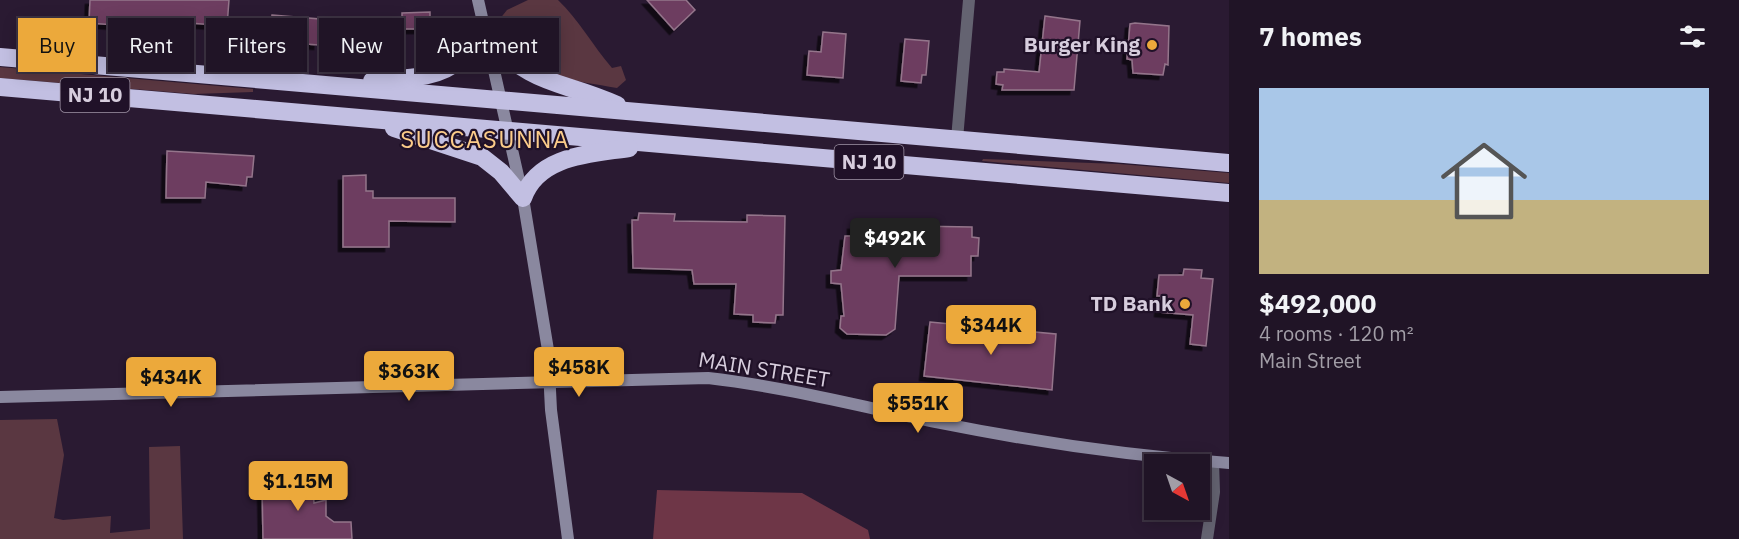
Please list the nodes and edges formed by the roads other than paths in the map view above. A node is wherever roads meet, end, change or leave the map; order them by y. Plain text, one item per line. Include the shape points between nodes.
1 (478, 0) edge
2 (969, 0) edge
3 (483, 18) edge
4 (0, 57) edge
5 (432, 72) edge
6 (496, 72) edge
7 (527, 72) edge
8 (330, 85) junction
9 (3, 88) edge
10 (503, 102) junction
11 (635, 112) junction
12 (355, 117) junction
13 (509, 131) junction
14 (957, 139) junction
15 (654, 144) junction
16 (1229, 164) edge
17 (1229, 193) edge
18 (523, 198) junction
19 (550, 384) junction
20 (0, 397) edge
21 (1213, 462) junction
22 (1229, 463) edge
23 (568, 539) edge
24 (1207, 539) edge

1 - 3 street
2 - 14 street
4 - 8 highway, NJ 10
5 - 8 highway
6 - 10 street
7 - 11 highway
8 - 10 highway, NJ 10
9 - 12 highway, NJ 10
10 - 11 highway, NJ 10
10 - 13 street
11 - 14 highway, NJ 10
12 - 13 highway, NJ 10
12 - 18 highway via 482,157
13 - 15 highway, NJ 10
13 - 18 street
14 - 16 highway, NJ 10
15 - 17 highway, NJ 10
15 - 18 highway via 559,161 533,180
18 - 19 street via 549,350
19 - 20 street, MAIN STREET
19 - 21 street, MAIN STREET via 680,377 740,382 996,433
19 - 23 street
21 - 22 street, MAIN STREET
21 - 24 street via 1214,492

